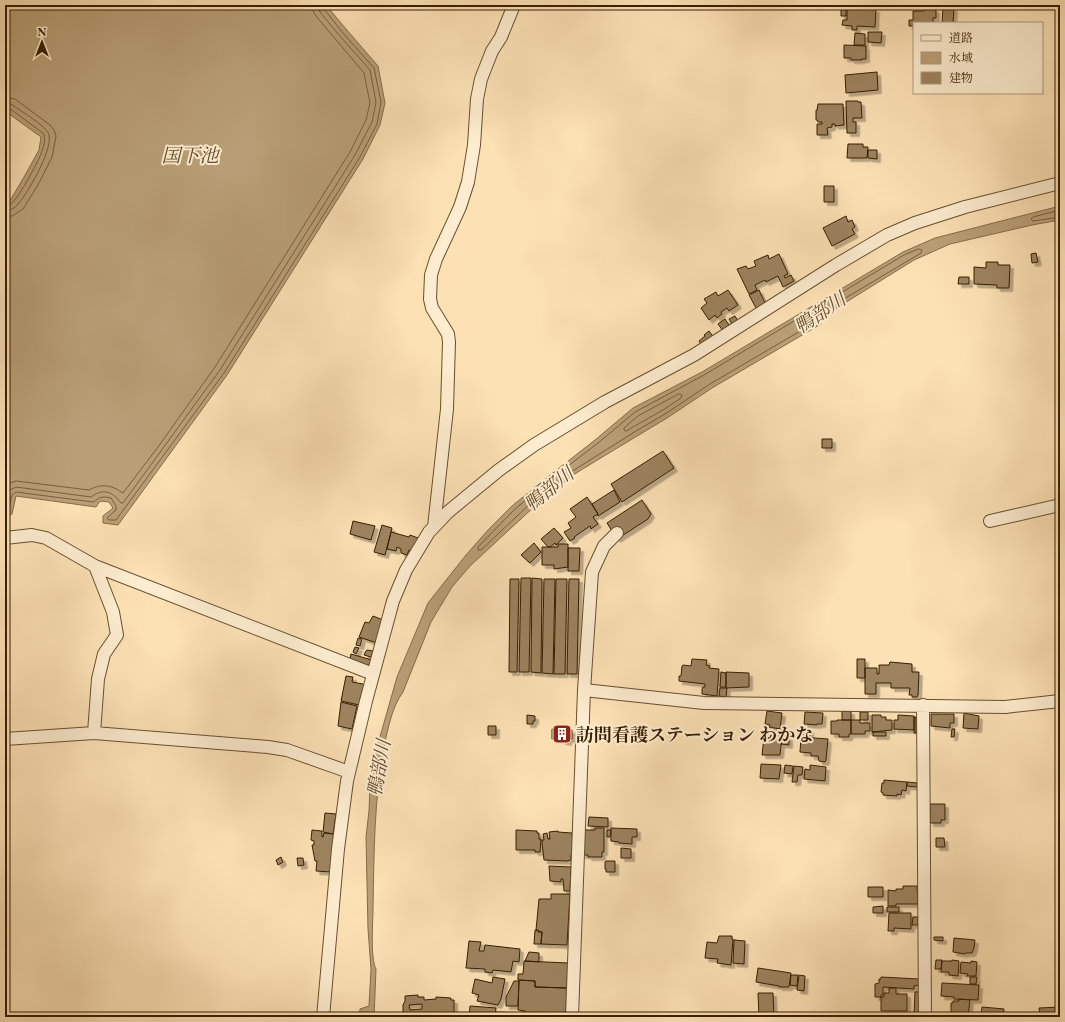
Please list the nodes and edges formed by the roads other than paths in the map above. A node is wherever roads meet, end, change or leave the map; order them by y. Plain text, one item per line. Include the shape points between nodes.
1 (514, 5) edge
2 (1060, 183) edge
3 (1060, 505) edge
4 (990, 522) dead end
5 (434, 527) junction
6 (618, 533) dead end
7 (5, 538) edge
8 (95, 566) junction
9 (372, 674) junction
10 (584, 690) junction
11 (1060, 701) edge
12 (923, 705) junction
13 (94, 734) junction
14 (5, 739) edge
15 (349, 772) junction
16 (323, 1017) edge
17 (572, 1017) edge
18 (925, 1017) edge

1 - 5 street via 481,79 468,182 431,275 432,308 448,334 449,342 447,409
2 - 5 street via 965,207 887,235 694,356 605,402 534,445 499,470 448,512
3 - 4 street
5 - 9 street via 406,570 393,600
6 - 10 street via 604,546 592,572
7 - 8 street via 32,535 46,538
8 - 9 street
8 - 13 street via 113,612 116,635 104,654 98,679
9 - 15 street
10 - 12 street via 704,702
10 - 17 street
11 - 12 street via 1005,707
12 - 18 street
13 - 14 street
13 - 15 street via 268,747 287,750
15 - 16 street via 338,849

